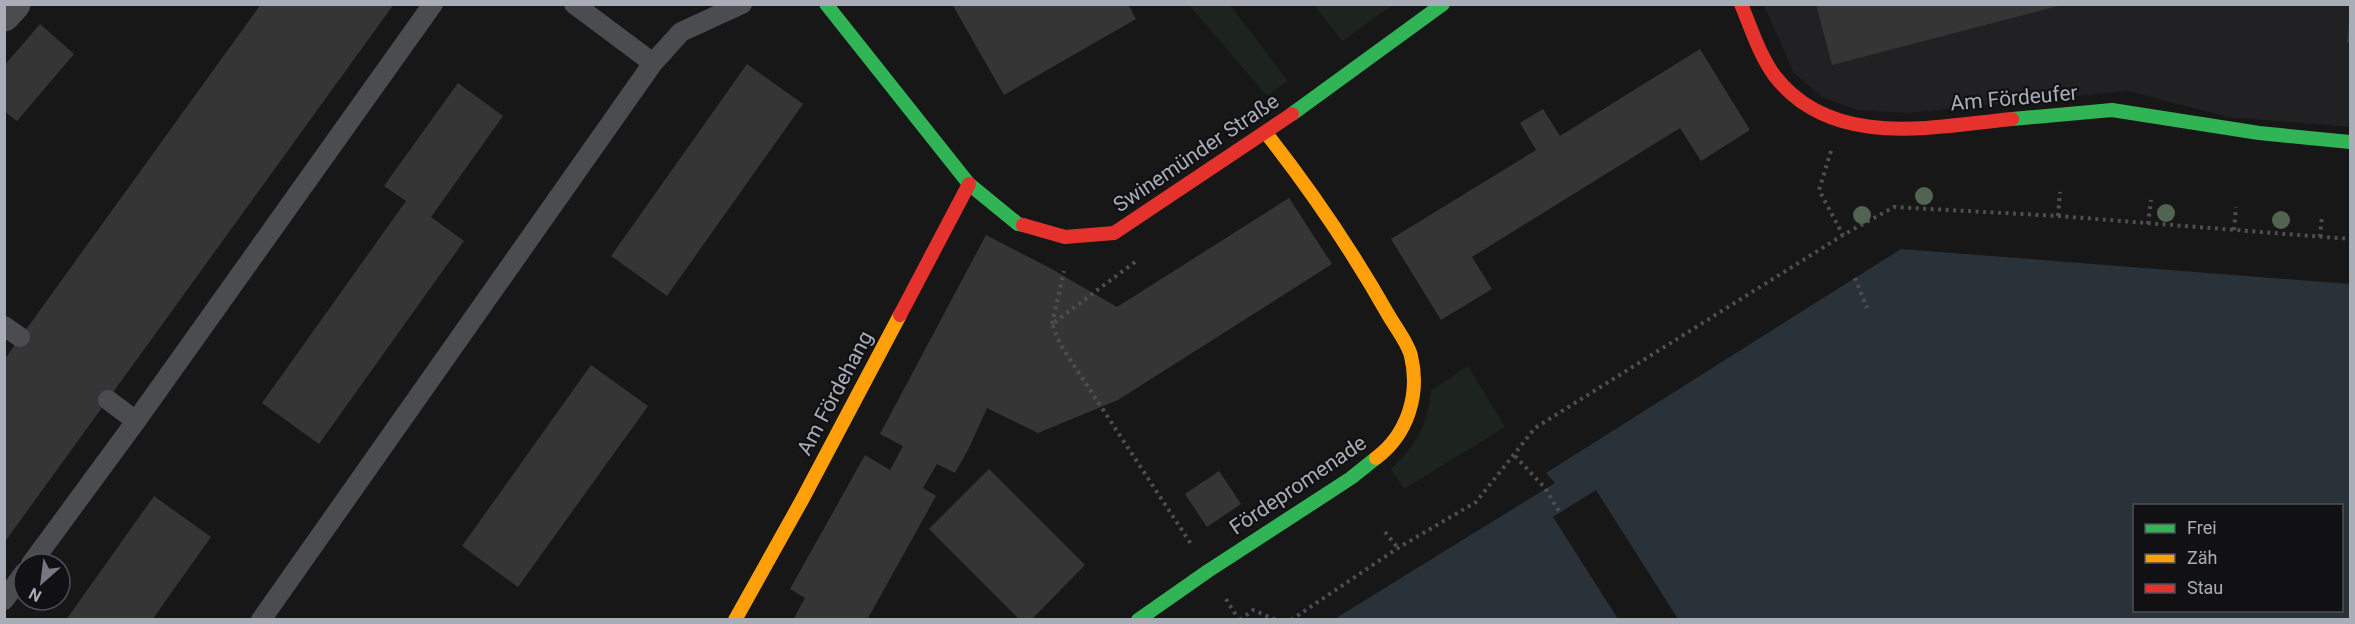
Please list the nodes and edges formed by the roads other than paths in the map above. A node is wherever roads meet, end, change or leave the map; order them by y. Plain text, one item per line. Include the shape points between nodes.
1 (14, 4) edge
2 (433, 4) edge
3 (574, 4) edge
4 (742, 4) edge
5 (826, 4) edge
6 (1443, 4) edge
7 (1741, 4) edge
8 (4, 15) edge
9 (653, 63) junction
10 (1266, 133) junction
11 (2350, 142) edge
12 (969, 184) junction
13 (108, 400) dead end
14 (136, 421) junction
15 (40, 552) edge
16 (261, 620) edge
17 (735, 620) edge
18 (1138, 620) edge

1 - 8 street
2 - 14 lane
3 - 9 lane
4 - 9 lane via 681,32
5 - 12 street, Swinemünder Straße
6 - 10 street, Swinemünder Straße
7 - 11 street, Am Fördeufer via 1763,57 1786,88 1812,109 1868,129 1900,130 2112,110 2259,133
9 - 16 lane
10 - 12 street, Swinemünder Straße via 1114,233 1065,237 1018,224
10 - 18 street, Fördepromenade via 1376,293 1411,354 1415,392 1407,419 1387,450
12 - 17 street, Am Fördehang
13 - 14 lane
14 - 15 lane

